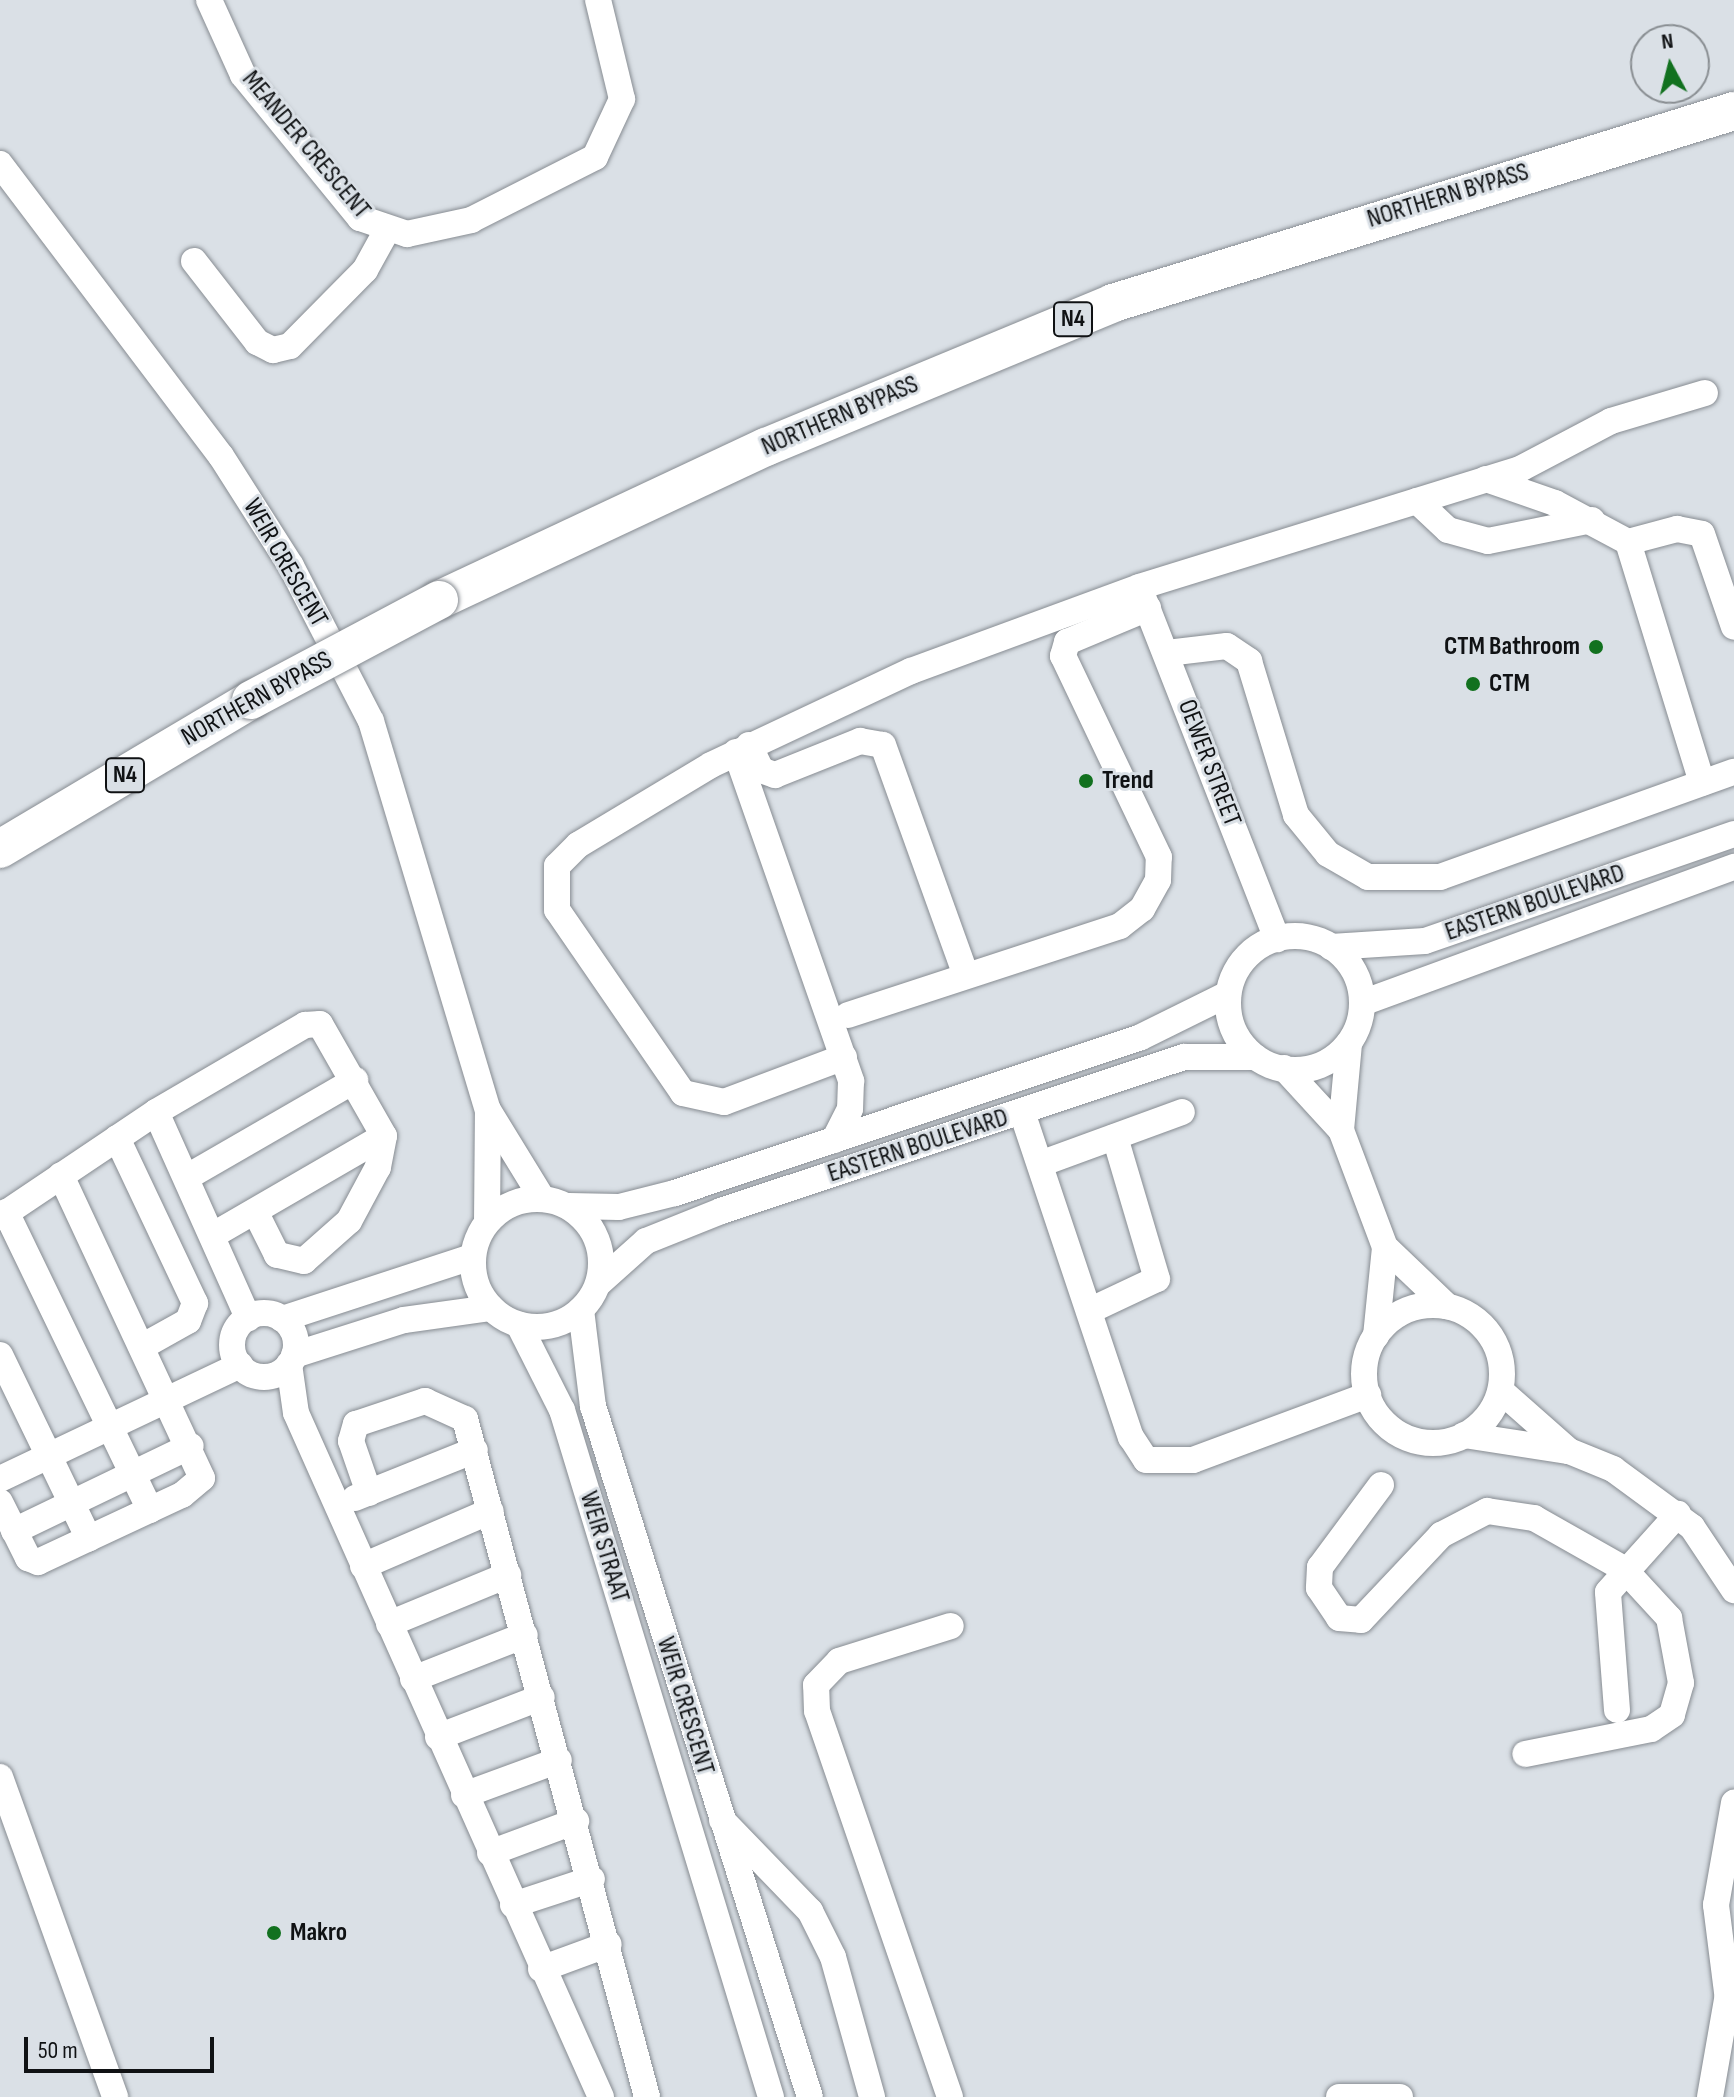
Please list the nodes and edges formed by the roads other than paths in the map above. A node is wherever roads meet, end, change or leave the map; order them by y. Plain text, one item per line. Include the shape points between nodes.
1 (209, 0) edge
2 (598, 0) edge
3 (1734, 111) edge
4 (0, 164) edge
5 (386, 232) junction
6 (194, 261) dead end
7 (1705, 393) dead end
8 (1486, 479) junction
9 (1417, 501) junction
10 (1592, 520) junction
11 (1628, 542) junction
12 (1144, 598) junction
13 (1734, 627) edge
14 (1167, 653) junction
15 (743, 748) junction
16 (1734, 772) edge
17 (1702, 783) junction
18 (1734, 834) edge
19 (0, 849) edge
20 (1734, 867) edge
21 (1277, 939) junction
22 (1331, 947) junction
23 (966, 976) junction
24 (1228, 994) junction
25 (1362, 1003) junction
26 (848, 1015) dead end
27 (1349, 1043) junction
28 (844, 1057) junction
29 (1255, 1057) junction
30 (1284, 1068) junction
31 (355, 1080) junction
32 (488, 1110) junction
33 (156, 1112) junction
34 (1022, 1112) junction
35 (1182, 1112) dead end
36 (1341, 1130) junction
37 (384, 1136) junction
38 (1115, 1137) junction
39 (117, 1138) junction
40 (834, 1140) junction
41 (1040, 1164) junction
42 (61, 1175) junction
43 (189, 1176) junction
44 (542, 1198) junction
45 (569, 1206) junction
46 (256, 1213) junction
47 (3, 1214) edge
48 (487, 1221) junction
49 (215, 1234) junction
50 (1385, 1247) junction
51 (472, 1257) junction
52 (599, 1283) junction
53 (1447, 1306) junction
54 (491, 1308) junction
55 (581, 1310) junction
56 (1089, 1311) junction
57 (248, 1318) junction
58 (282, 1319) junction
59 (519, 1325) junction
60 (1376, 1336) junction
61 (145, 1345) junction
62 (0, 1355) edge
63 (292, 1360) junction
64 (250, 1371) junction
65 (1501, 1391) junction
66 (1368, 1395) junction
67 (170, 1401) junction
68 (296, 1413) junction
69 (109, 1429) junction
70 (1464, 1435) junction
71 (191, 1446) junction
72 (475, 1450) junction
73 (1569, 1451) junction
74 (48, 1458) junction
75 (131, 1473) junction
76 (0, 1479) edge
77 (1381, 1485) dead end
78 (369, 1493) junction
79 (0, 1502) edge
80 (71, 1502) junction
81 (337, 1505) junction
82 (150, 1510) junction
83 (491, 1511) junction
84 (1678, 1514) junction
85 (14, 1531) junction
86 (89, 1539) junction
87 (363, 1566) junction
88 (1624, 1569) junction
89 (508, 1575) junction
90 (1734, 1590) edge
91 (389, 1624) junction
92 (951, 1626) dead end
93 (525, 1635) junction
94 (413, 1679) junction
95 (542, 1697) junction
96 (1617, 1710) dead end
97 (438, 1737) junction
98 (1525, 1754) dead end
99 (559, 1760) junction
100 (0, 1777) edge
101 (464, 1795) junction
102 (1734, 1803) edge
103 (720, 1818) junction
104 (576, 1821) junction
105 (490, 1853) junction
106 (592, 1879) junction
107 (513, 1905) junction
108 (609, 1944) junction
109 (1734, 1950) edge
110 (541, 1969) junction
111 (1728, 2000) junction
112 (1728, 2035) edge
113 (115, 2097) edge
114 (601, 2097) edge
115 (647, 2097) edge
116 (771, 2097) edge
117 (810, 2097) edge
118 (872, 2097) edge
119 (950, 2097) edge
120 (1339, 2097) edge
121 (1400, 2097) edge
122 (1710, 2097) edge

1 - 5 street, MEANDER CRESCENT via 243,75 360,218
2 - 5 street, MEANDER CRESCENT via 622,99 595,157 471,220 435,232
3 - 19 highway, NORTHERN BYPASS / N4, bridge via 1113,303 766,447 439,600 251,700
4 - 32 street, WEIR CRESCENT via 221,456 342,665 408,828
5 - 6 street via 365,270 290,346 273,350 257,342
7 - 8 street via 1611,421 1556,453
8 - 9 street
8 - 10 street
9 - 10 street via 1448,530 1473,539 1519,539
9 - 12 street
10 - 11 street
11 - 13 street via 1677,529 1702,534
11 - 17 street
12 - 14 street, OEWER STREET
12 - 15 street via 994,637
12 - 23 street via 1067,642 1063,656 1159,857 1152,895 1120,926
14 - 17 street via 1227,646 1249,661 1287,797 1314,841 1345,866 1387,881 1425,880
14 - 21 street, OEWER STREET
15 - 23 street via 761,770 775,775 860,741 883,745
15 - 28 street
15 - 28 street via 578,845 553,876 557,910 659,1063 693,1099 724,1102
16 - 17 street
18 - 22 street, EASTERN BOULEVARD via 1425,941
20 - 25 street, EASTERN BOULEVARD
21 - 22 street, EASTERN BOULEVARD
21 - 24 street via 1245,959
22 - 25 street via 1353,971
23 - 26 street
24 - 29 street via 1233,1029
24 - 40 street, EASTERN BOULEVARD via 1154,1033
25 - 27 street
27 - 30 street, EASTERN BOULEVARD via 1315,1067
27 - 36 street
28 - 40 street via 850,1109
29 - 30 street, EASTERN BOULEVARD
29 - 34 street, EASTERN BOULEVARD via 1184,1057
30 - 36 street
31 - 33 street via 326,1028 314,1023
31 - 37 street
31 - 43 street
32 - 44 street
32 - 48 street
33 - 39 street
33 - 43 street
34 - 41 street
34 - 52 street, EASTERN BOULEVARD via 661,1233
35 - 38 street
36 - 50 street
37 - 46 street
37 - 46 street via 359,1207 316,1254 283,1260
38 - 41 street
38 - 56 street via 1157,1279
39 - 42 street
39 - 61 street via 195,1303 188,1321
40 - 45 street, EASTERN BOULEVARD via 643,1204
41 - 56 street
42 - 47 street
42 - 61 street
43 - 49 street
44 - 45 street
44 - 48 street via 522,1200
45 - 52 street via 597,1240
46 - 49 street
47 - 69 street
48 - 51 street
49 - 57 street
50 - 53 street
50 - 60 street
51 - 54 street
51 - 58 street
52 - 55 street
53 - 60 street via 1402,1312
53 - 65 street via 1485,1328 1497,1347
54 - 59 street
54 - 63 street via 404,1320
55 - 59 street via 563,1322
55 - 103 street, WEIR CRESCENT via 593,1406
56 - 66 street via 1134,1443 1154,1463 1193,1460
57 - 58 street
57 - 64 street via 233,1339
58 - 63 street via 294,1335
59 - 116 street, WEIR STRAAT via 562,1410
60 - 66 street via 1364,1366
61 - 67 street
62 - 74 street
63 - 64 street
63 - 68 street
64 - 67 street
64 - 68 street
65 - 70 street via 1492,1411
65 - 73 street
66 - 70 street via 1389,1428 1410,1439 1433,1443
67 - 69 street
67 - 71 street
68 - 81 street
69 - 74 street
69 - 75 street
70 - 73 street
71 - 75 street
71 - 82 street via 200,1483
72 - 78 street
72 - 78 street via 465,1419 436,1401 356,1424 351,1441
72 - 83 street
73 - 84 street via 1613,1469
74 - 76 street
74 - 80 street
75 - 80 street
75 - 82 street
77 - 88 street via 1320,1567 1319,1588 1339,1618 1361,1620 1441,1535 1487,1511 1534,1518
78 - 81 street
79 - 85 street
80 - 85 street
80 - 86 street
81 - 87 street
82 - 86 street
83 - 87 street
83 - 89 street
84 - 88 street
84 - 90 street
85 - 86 street via 33,1562
87 - 91 street
88 - 96 street via 1605,1614
88 - 98 street via 1658,1602 1674,1631 1676,1709 1651,1729
89 - 91 street
89 - 93 street
91 - 94 street
92 - 119 street via 839,1661 816,1685 817,1711
93 - 94 street
93 - 95 street
94 - 97 street
95 - 97 street
95 - 99 street
97 - 101 street
99 - 101 street
99 - 104 street
100 - 113 street
101 - 105 street
102 - 111 street via 1716,1905
103 - 117 street, WEIR CRESCENT
103 - 118 street via 810,1911 833,1957
104 - 105 street
104 - 106 street
105 - 107 street
106 - 107 street
106 - 108 street
107 - 110 street
108 - 110 street
108 - 115 street
109 - 111 street
110 - 114 street
111 - 112 street
112 - 122 street
120 - 121 street

